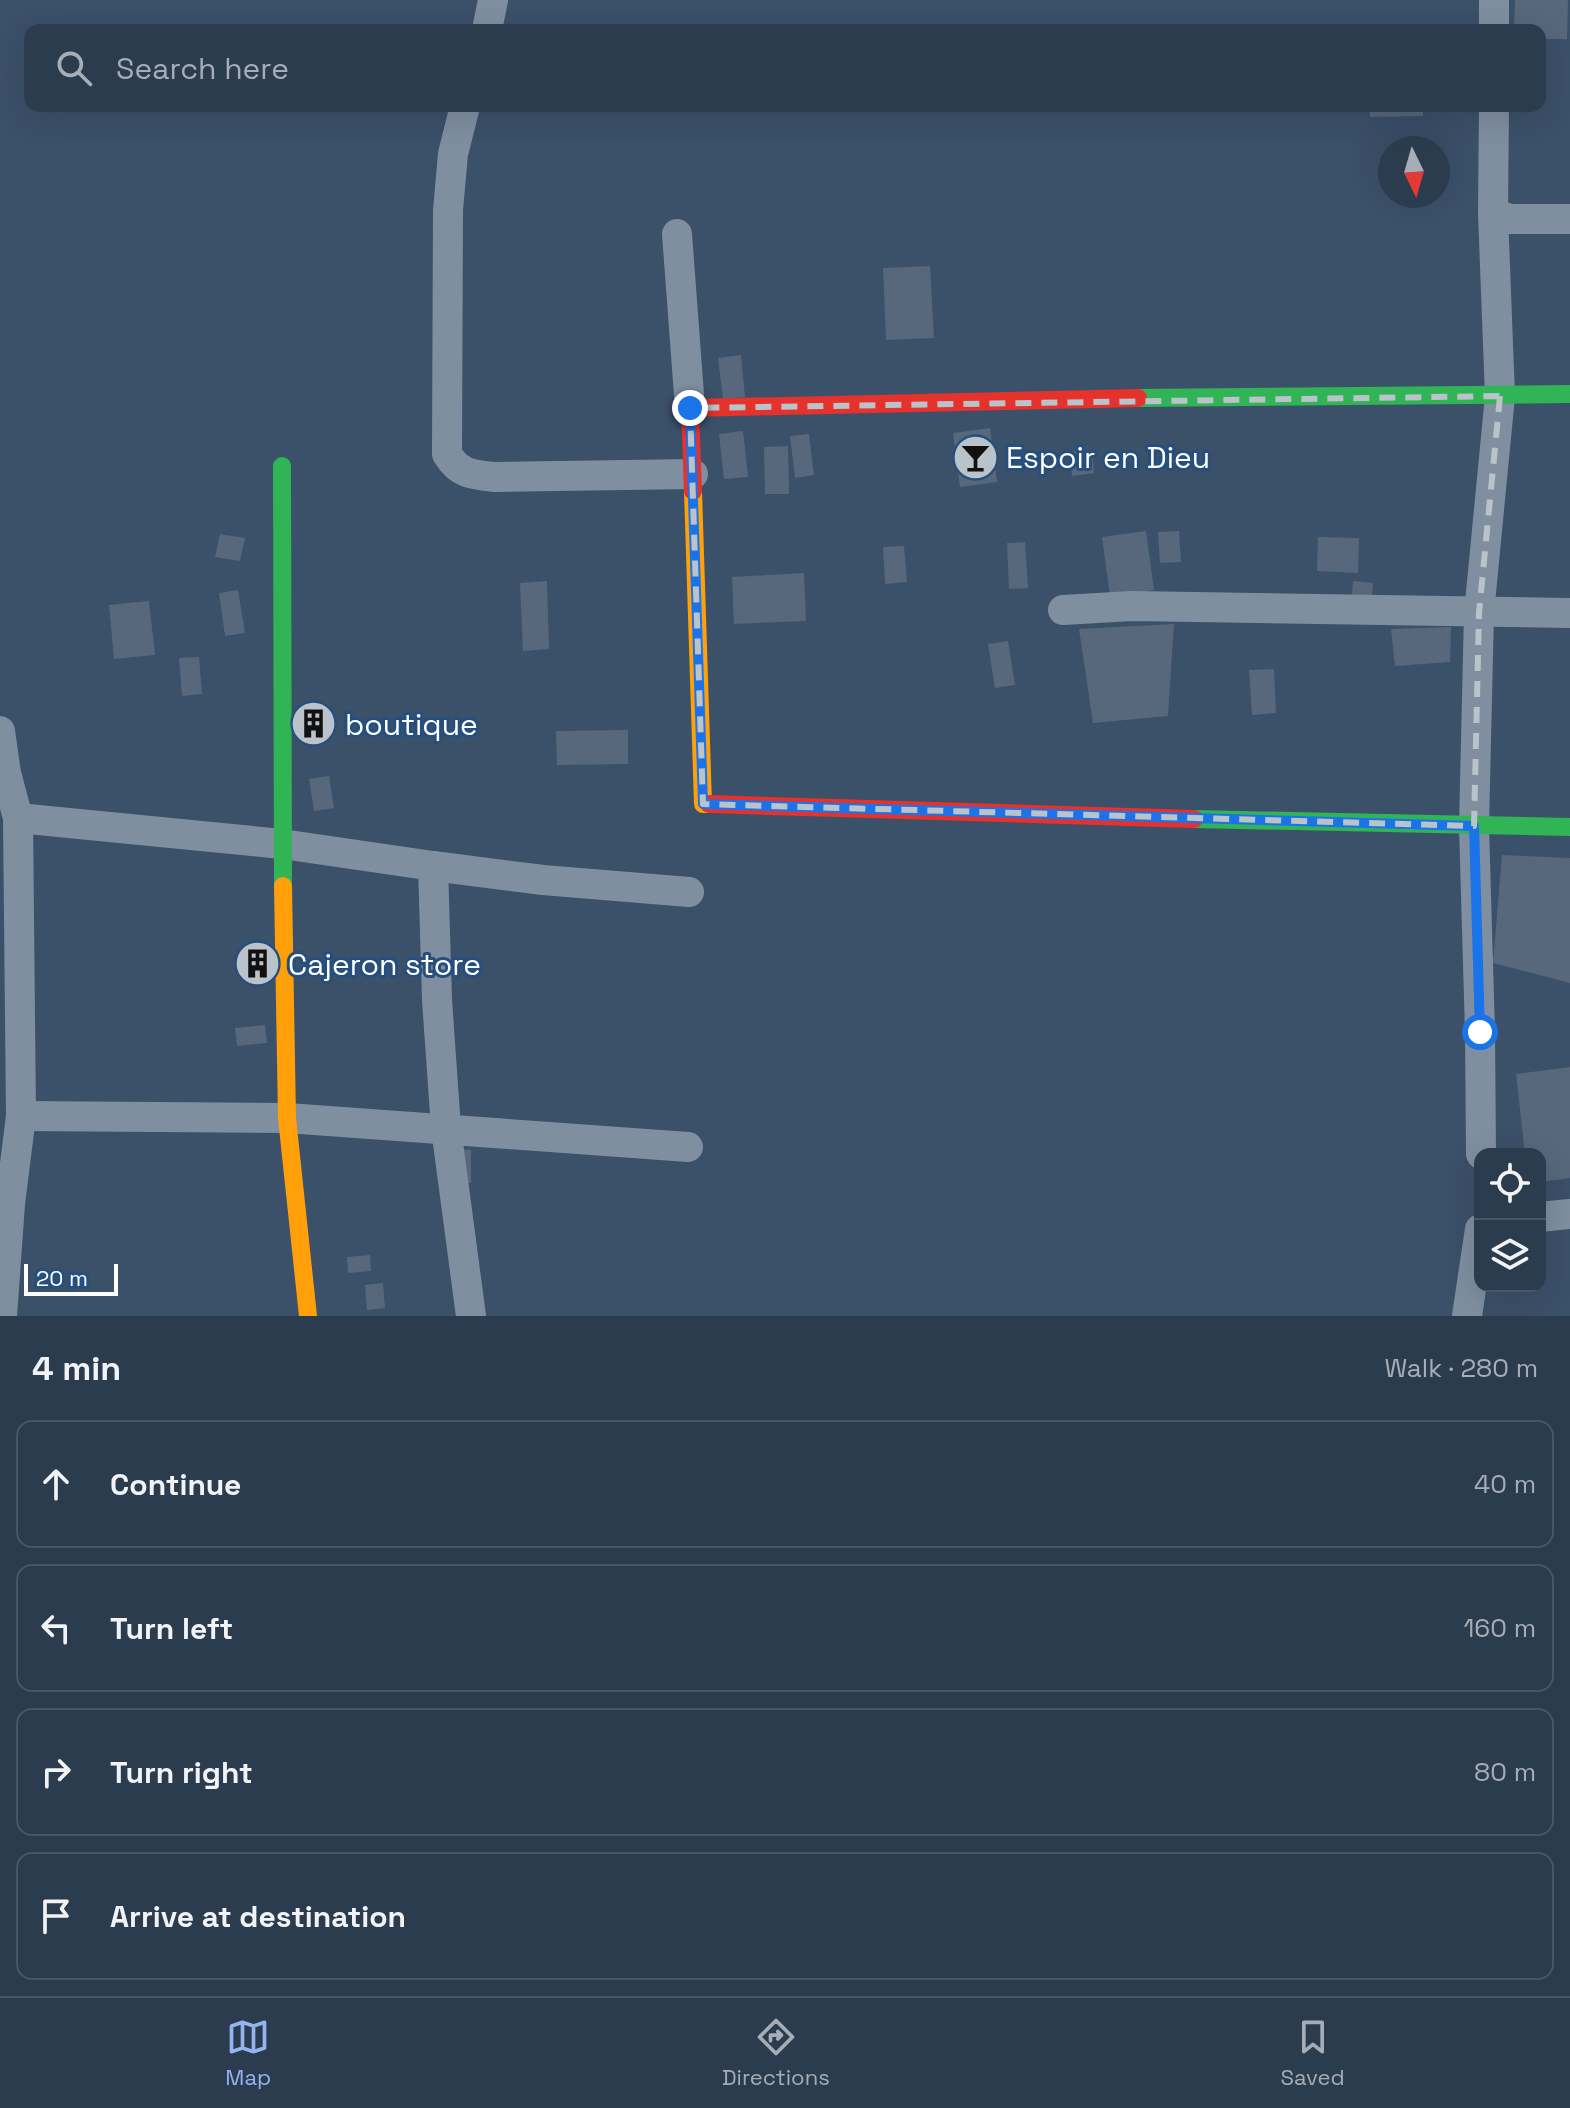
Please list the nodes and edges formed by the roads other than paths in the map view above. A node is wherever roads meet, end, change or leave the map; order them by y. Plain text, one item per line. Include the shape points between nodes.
1 (493, 0) edge
2 (1494, 0) edge
3 (488, 24) edge
4 (1494, 24) edge
5 (464, 112) edge
6 (1494, 112) edge
7 (1493, 214) junction
8 (1570, 219) edge
9 (677, 234) dead end
10 (1570, 394) edge
11 (1500, 396) junction
12 (690, 408) junction
13 (282, 466) dead end
14 (693, 474) junction
15 (1063, 610) dead end
16 (1479, 613) junction
17 (1570, 613) edge
18 (0, 731) edge
19 (18, 818) junction
20 (1474, 826) junction
21 (1570, 827) edge
22 (282, 844) junction
23 (433, 866) junction
24 (689, 892) dead end
25 (21, 1116) junction
26 (287, 1118) junction
27 (446, 1128) junction
28 (688, 1147) dead end
29 (1481, 1148) edge
30 (1570, 1214) edge
31 (1546, 1216) edge
32 (1474, 1269) edge
33 (2, 1316) edge
34 (308, 1316) edge
35 (471, 1316) edge
36 (1467, 1316) edge

1 - 3 street
2 - 4 street
5 - 14 street via 448,210 447,454 456,469 495,477
6 - 7 street
7 - 8 street
7 - 11 street
9 - 12 street
10 - 11 street
11 - 12 street via 1083,398
11 - 16 street
12 - 14 street
13 - 22 street
14 - 20 street via 703,804
15 - 16 street via 1132,606
16 - 17 street
16 - 20 street
18 - 19 street
19 - 22 street
19 - 25 street
20 - 21 street
20 - 29 street
22 - 23 street
22 - 26 street
23 - 24 street
23 - 27 street
25 - 26 street
25 - 33 street
26 - 27 street
26 - 34 street
27 - 28 street
27 - 35 street
30 - 31 street
32 - 36 street

